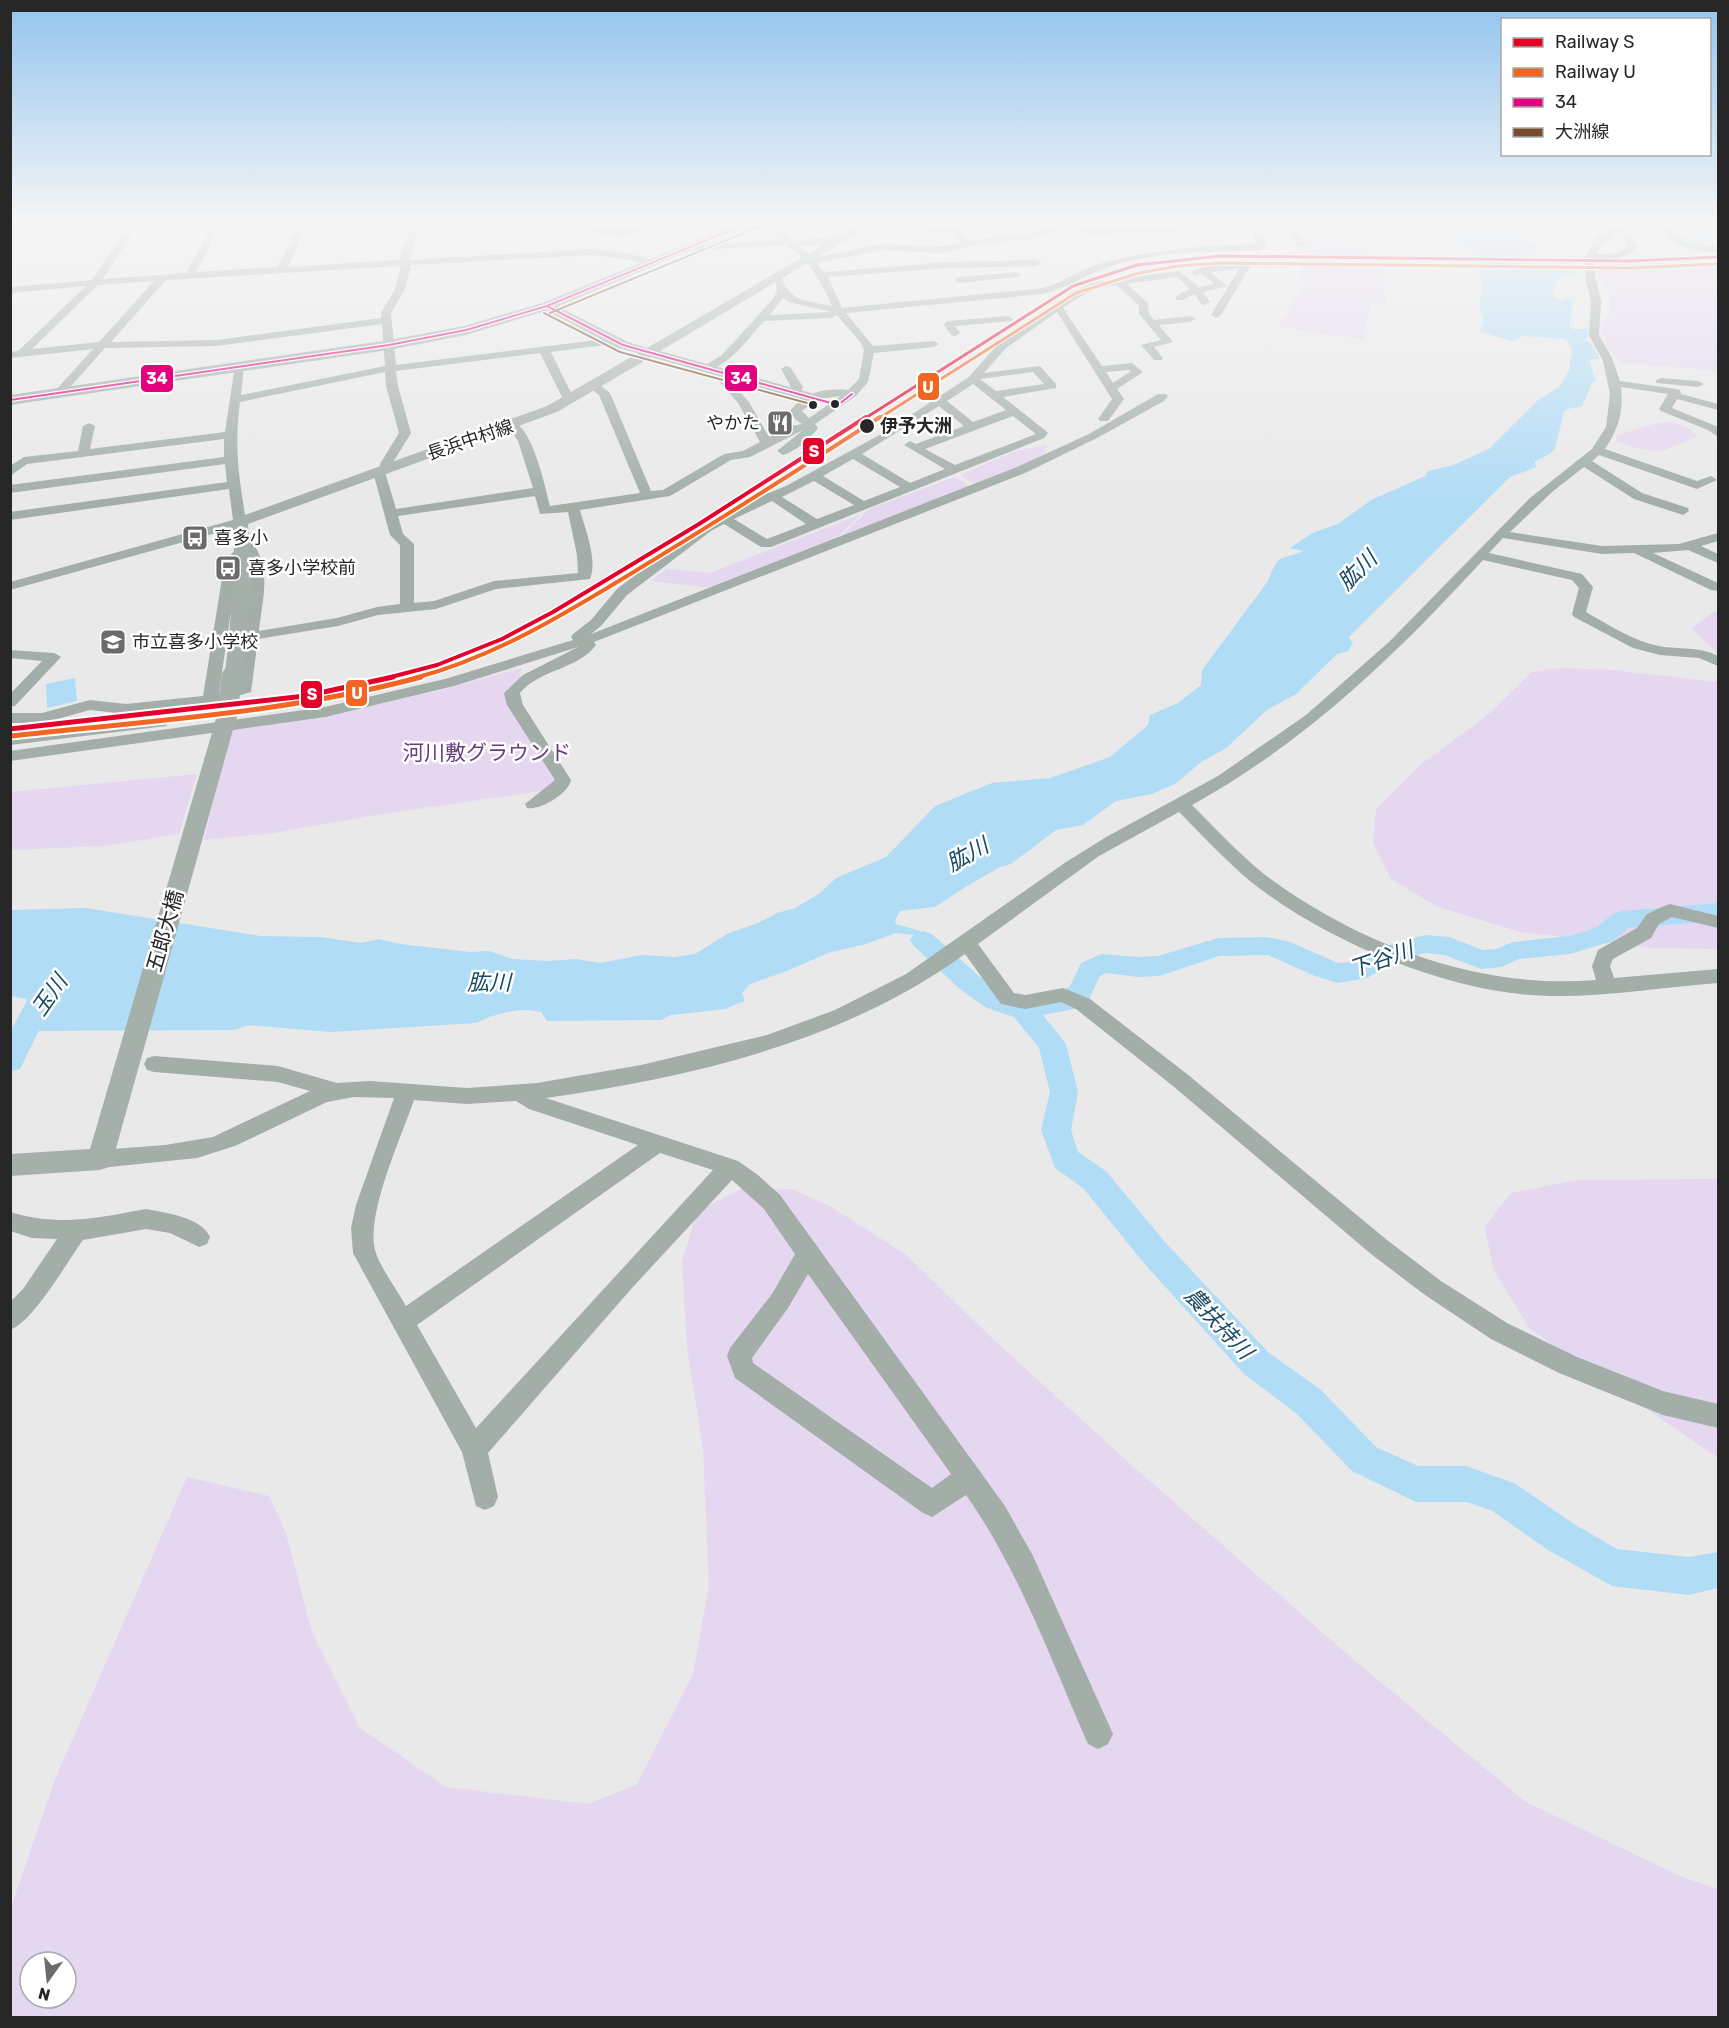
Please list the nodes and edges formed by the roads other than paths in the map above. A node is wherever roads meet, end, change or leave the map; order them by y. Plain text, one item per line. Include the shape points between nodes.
1 (840, 313) edge
2 (61, 314) edge
3 (130, 314) edge
4 (386, 314) edge
5 (521, 314) edge
6 (562, 314) edge
7 (715, 314) edge
8 (764, 314) edge
9 (830, 314) edge
10 (1003, 314) edge
11 (1047, 314) edge
12 (1062, 314) edge
13 (1145, 314) edge
14 (1594, 314) edge
15 (760, 318) junction
16 (1008, 319) junction
17 (1190, 319) dead end
18 (386, 320) junction
19 (1152, 323) junction
20 (1030, 325) junction
21 (955, 333) dead end
22 (614, 341) junction
23 (934, 344) dead end
24 (102, 345) junction
25 (389, 345) junction
26 (543, 350) junction
27 (869, 350) junction
28 (649, 352) junction
29 (16, 354) edge
30 (1158, 358) dead end
31 (239, 367) junction
32 (390, 368) junction
33 (706, 368) junction
34 (786, 369) dead end
35 (1100, 370) junction
36 (732, 376) junction
37 (974, 377) junction
38 (1612, 378) junction
39 (1698, 384) dead end
40 (594, 385) junction
41 (1112, 388) junction
42 (59, 393) junction
43 (795, 393) junction
44 (852, 394) junction
45 (995, 395) junction
46 (1673, 395) junction
47 (1162, 396) dead end
48 (810, 397) junction
49 (236, 399) junction
50 (568, 399) junction
51 (10, 400) edge
52 (940, 401) junction
53 (838, 405) junction
54 (1146, 406) junction
55 (1719, 407) edge
56 (1014, 411) junction
57 (1104, 419) junction
58 (810, 424) junction
59 (513, 425) junction
60 (89, 426) dead end
61 (972, 427) junction
62 (889, 434) junction
63 (1075, 434) junction
64 (1719, 434) edge
65 (230, 435) junction
66 (766, 442) junction
67 (1012, 447) junction
68 (127, 448) junction
69 (916, 448) junction
70 (1050, 448) dead end
71 (1597, 450) junction
72 (783, 451) dead end
73 (83, 454) junction
74 (853, 454) junction
75 (230, 460) junction
76 (1583, 461) junction
77 (383, 470) junction
78 (955, 470) junction
79 (10, 472) edge
80 (123, 474) junction
81 (815, 476) junction
82 (1711, 480) dead end
83 (233, 485) junction
84 (910, 488) junction
85 (10, 489) edge
86 (540, 491) junction
87 (647, 496) junction
88 (773, 496) junction
89 (120, 501) junction
90 (864, 506) junction
91 (573, 507) junction
92 (1683, 511) dead end
93 (392, 513) junction
94 (10, 516) edge
95 (724, 518) junction
96 (817, 525) junction
97 (1500, 534) junction
98 (242, 536) junction
99 (1719, 537) edge
100 (1692, 547) junction
101 (1637, 549) junction
102 (1480, 555) junction
103 (1719, 559) edge
104 (244, 574) junction
105 (10, 586) edge
106 (1716, 587) dead end
107 (611, 603) junction
108 (407, 608) junction
109 (246, 635) junction
110 (593, 638) junction
111 (562, 646) junction
112 (10, 654) edge
113 (1719, 662) edge
114 (210, 700) junction
115 (10, 703) edge
116 (10, 718) edge
117 (223, 728) junction
118 (10, 741) edge
119 (113, 742) junction
120 (10, 747) edge
121 (10, 756) edge
122 (533, 804) dead end
123 (1181, 804) junction
124 (1719, 922) edge
125 (965, 943) junction
126 (1719, 976) edge
127 (1607, 984) junction
128 (154, 1064) dead end
129 (336, 1092) junction
130 (406, 1093) junction
131 (520, 1093) junction
132 (657, 1143) junction
133 (100, 1159) junction
134 (10, 1165) edge
135 (730, 1167) junction
136 (10, 1221) edge
137 (76, 1231) junction
138 (199, 1237) dead end
139 (807, 1254) junction
140 (10, 1319) edge
141 (403, 1322) junction
142 (1719, 1416) edge
143 (474, 1449) junction
144 (968, 1478) junction
145 (485, 1497) dead end
146 (1098, 1734) dead end

1 - 27 street
2 - 29 street
3 - 24 street
4 - 18 street
5 - 25 highway via 466,330
6 - 22 main road
7 - 28 main road, 長浜中村線
8 - 15 street
9 - 15 street
10 - 16 street
11 - 20 street
12 - 35 street
13 - 19 street
14 - 38 street via 1594,337 1609,362
15 - 33 street via 726,357
16 - 20 street
16 - 21 street via 948,324
17 - 19 street
18 - 24 street via 217,342
18 - 25 street
19 - 30 street via 1168,342 1143,342
20 - 37 street via 1002,346
22 - 26 street
22 - 28 main road
23 - 27 street
24 - 29 street
24 - 42 street
25 - 31 highway
25 - 32 street
26 - 32 street
26 - 50 street
27 - 44 street via 864,380
28 - 33 main road
28 - 40 main road, 長浜中村線
31 - 42 highway
31 - 49 street
32 - 49 street
32 - 77 street via 405,433
33 - 36 main road
34 - 43 street via 797,387
35 - 41 street
35 - 41 street via 1132,366 1138,372
36 - 43 main road
36 - 66 street via 725,381 743,402
37 - 45 street
37 - 45 street via 1036,368 1052,386
37 - 52 street
38 - 39 street
38 - 46 street via 1676,392
38 - 71 street via 1617,400 1614,423
40 - 50 main road, 長浜中村線
40 - 87 street via 604,393
41 - 57 street via 1118,399
42 - 51 highway
43 - 48 main road
44 - 48 street via 835,392
44 - 53 street
45 - 56 street
46 - 55 street
46 - 64 street via 1665,409
47 - 54 street
48 - 53 street
48 - 58 street via 796,411
49 - 65 street
50 - 59 main road, 長浜中村線
52 - 61 street
52 - 62 street
53 - 58 street
54 - 57 street
54 - 110 street via 1094,436 1001,479
56 - 61 street
56 - 67 street via 1042,433
57 - 63 street
58 - 66 street
58 - 72 street via 812,428 800,441
59 - 77 main road, 長浜中村線
59 - 86 street via 519,431
60 - 73 street
61 - 69 street
62 - 69 street
62 - 74 street
63 - 67 street
63 - 70 street
65 - 68 street
65 - 75 street
66 - 87 street via 746,454 728,457 666,493
67 - 78 street
68 - 73 street
68 - 80 street
69 - 78 street
71 - 76 street
71 - 82 street via 1697,485
73 - 79 street via 24,462
74 - 81 street
74 - 84 street
75 - 80 street
75 - 83 street
76 - 92 street via 1638,496
76 - 97 street
77 - 93 street via 384,495
77 - 98 main road, 長浜中村線
78 - 84 street
80 - 85 street
80 - 89 street
81 - 88 street
81 - 90 street
83 - 89 street
83 - 98 street
84 - 90 street
86 - 91 street via 545,511
86 - 93 street
87 - 91 street
88 - 95 street
88 - 96 street
89 - 94 street
90 - 96 street
91 - 108 street via 585,576 494,585 436,605
93 - 108 street via 397,535 407,544
95 - 96 street via 766,544
95 - 107 street
97 - 101 street via 1589,549
97 - 102 street
98 - 104 main road
98 - 105 street
99 - 100 street
100 - 101 street
100 - 103 street
101 - 106 street
102 - 113 street via 1577,577 1586,586 1579,614 1616,635 1660,651 1705,653
102 - 123 street via 1414,626 1348,688 1263,754
104 - 109 main road
104 - 114 street
107 - 111 street via 596,623
107 - 118 street via 555,638 517,652 348,698 309,706
108 - 109 street
109 - 114 street via 246,689
109 - 117 main road, bridge
110 - 111 street
110 - 122 street via 578,654 519,683 512,693 515,705 563,780 562,785
111 - 117 street via 449,683 325,712
112 - 115 street via 54,657
114 - 116 street via 126,709 90,705 43,718
117 - 119 street
117 - 133 main road, 五郎大橋
119 - 120 street
119 - 121 street
123 - 125 street via 1076,863
123 - 127 street via 1257,877 1302,908 1355,936 1447,973 1492,983 1550,989
124 - 127 street via 1670,910 1653,919 1644,933 1605,955 1601,966
125 - 131 street via 881,998 748,1048 583,1085
125 - 142 street via 1008,999 1025,1002 1063,995 1083,1004 1379,1247 1499,1331 1568,1365 1663,1403
126 - 127 street
128 - 129 street via 278,1074
129 - 130 street via 370,1089
129 - 133 street via 315,1098 222,1143 186,1151
130 - 131 street
130 - 141 street via 362,1228 364,1253
131 - 132 street via 536,1103
132 - 135 street
132 - 141 street
133 - 134 main road
135 - 139 street via 772,1202
135 - 143 street
136 - 137 street via 32,1228
137 - 138 street via 146,1219 174,1224
137 - 140 street
139 - 144 street
139 - 144 street via 780,1301 739,1356 744,1370 932,1504
141 - 143 street
143 - 145 street
144 - 146 street via 996,1515 1023,1566

